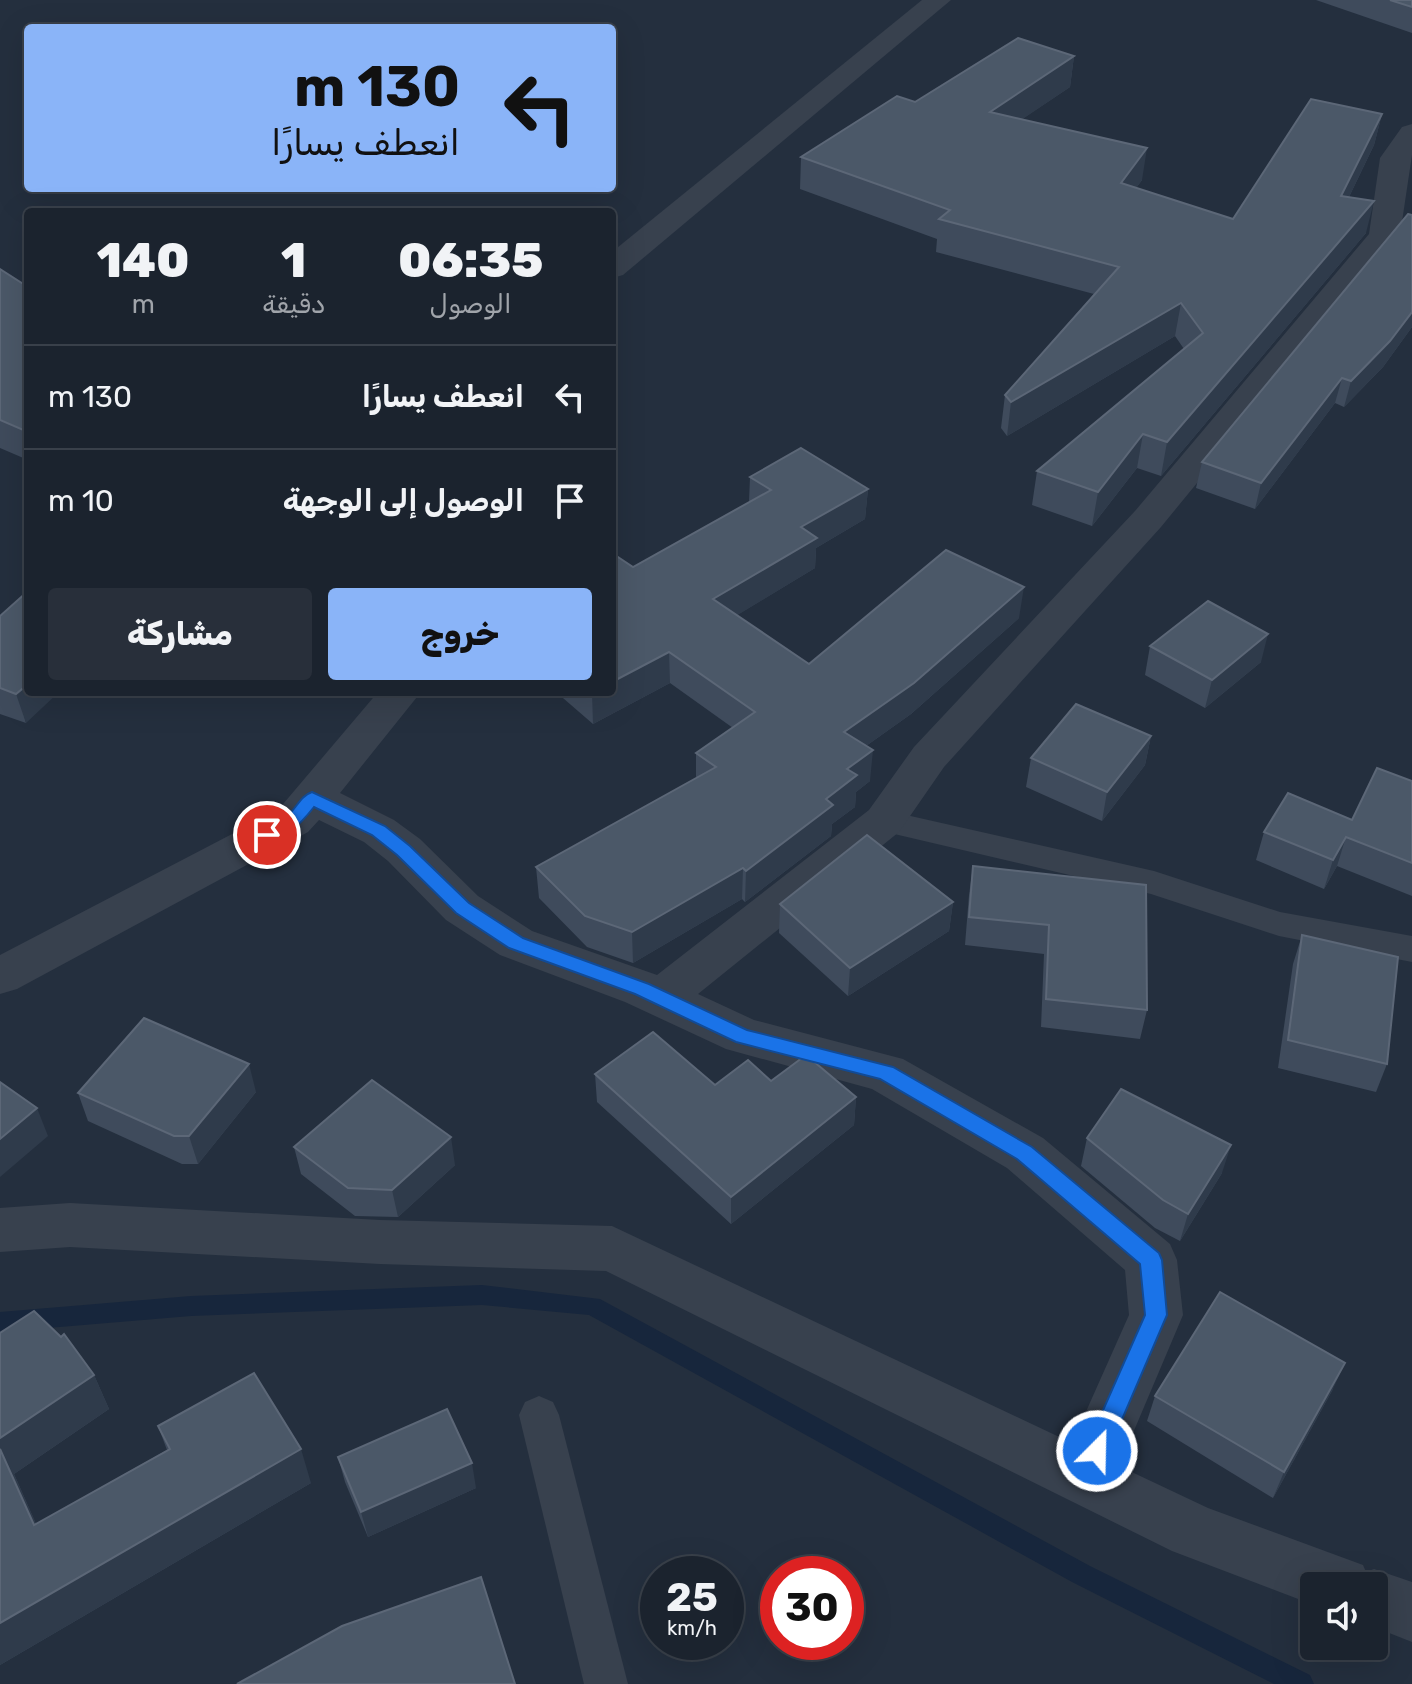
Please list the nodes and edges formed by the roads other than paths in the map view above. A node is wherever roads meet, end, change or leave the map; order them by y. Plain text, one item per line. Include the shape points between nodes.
1 (938, 0) edge
2 (1412, 133) edge
3 (616, 265) edge
4 (398, 696) edge
5 (312, 798) junction
6 (884, 821) junction
7 (1412, 949) edge
8 (0, 976) edge
9 (661, 998) junction
10 (0, 1230) edge
11 (539, 1415) dead end
12 (1085, 1478) junction
13 (1304, 1572) edge
14 (1388, 1603) edge
15 (1412, 1612) edge
16 (606, 1684) edge

1 - 3 street
2 - 6 street via 1395,158 1384,235 1148,519 929,757
4 - 5 street
5 - 8 street via 293,821
5 - 9 street via 379,831 462,908 516,943
6 - 7 lane via 1154,883 1279,924
6 - 9 street
9 - 12 street via 743,1036 886,1073 1025,1153 1151,1260 1156,1315
10 - 12 street via 70,1225 612,1249
11 - 16 lane
12 - 13 street via 1193,1531
14 - 15 street

